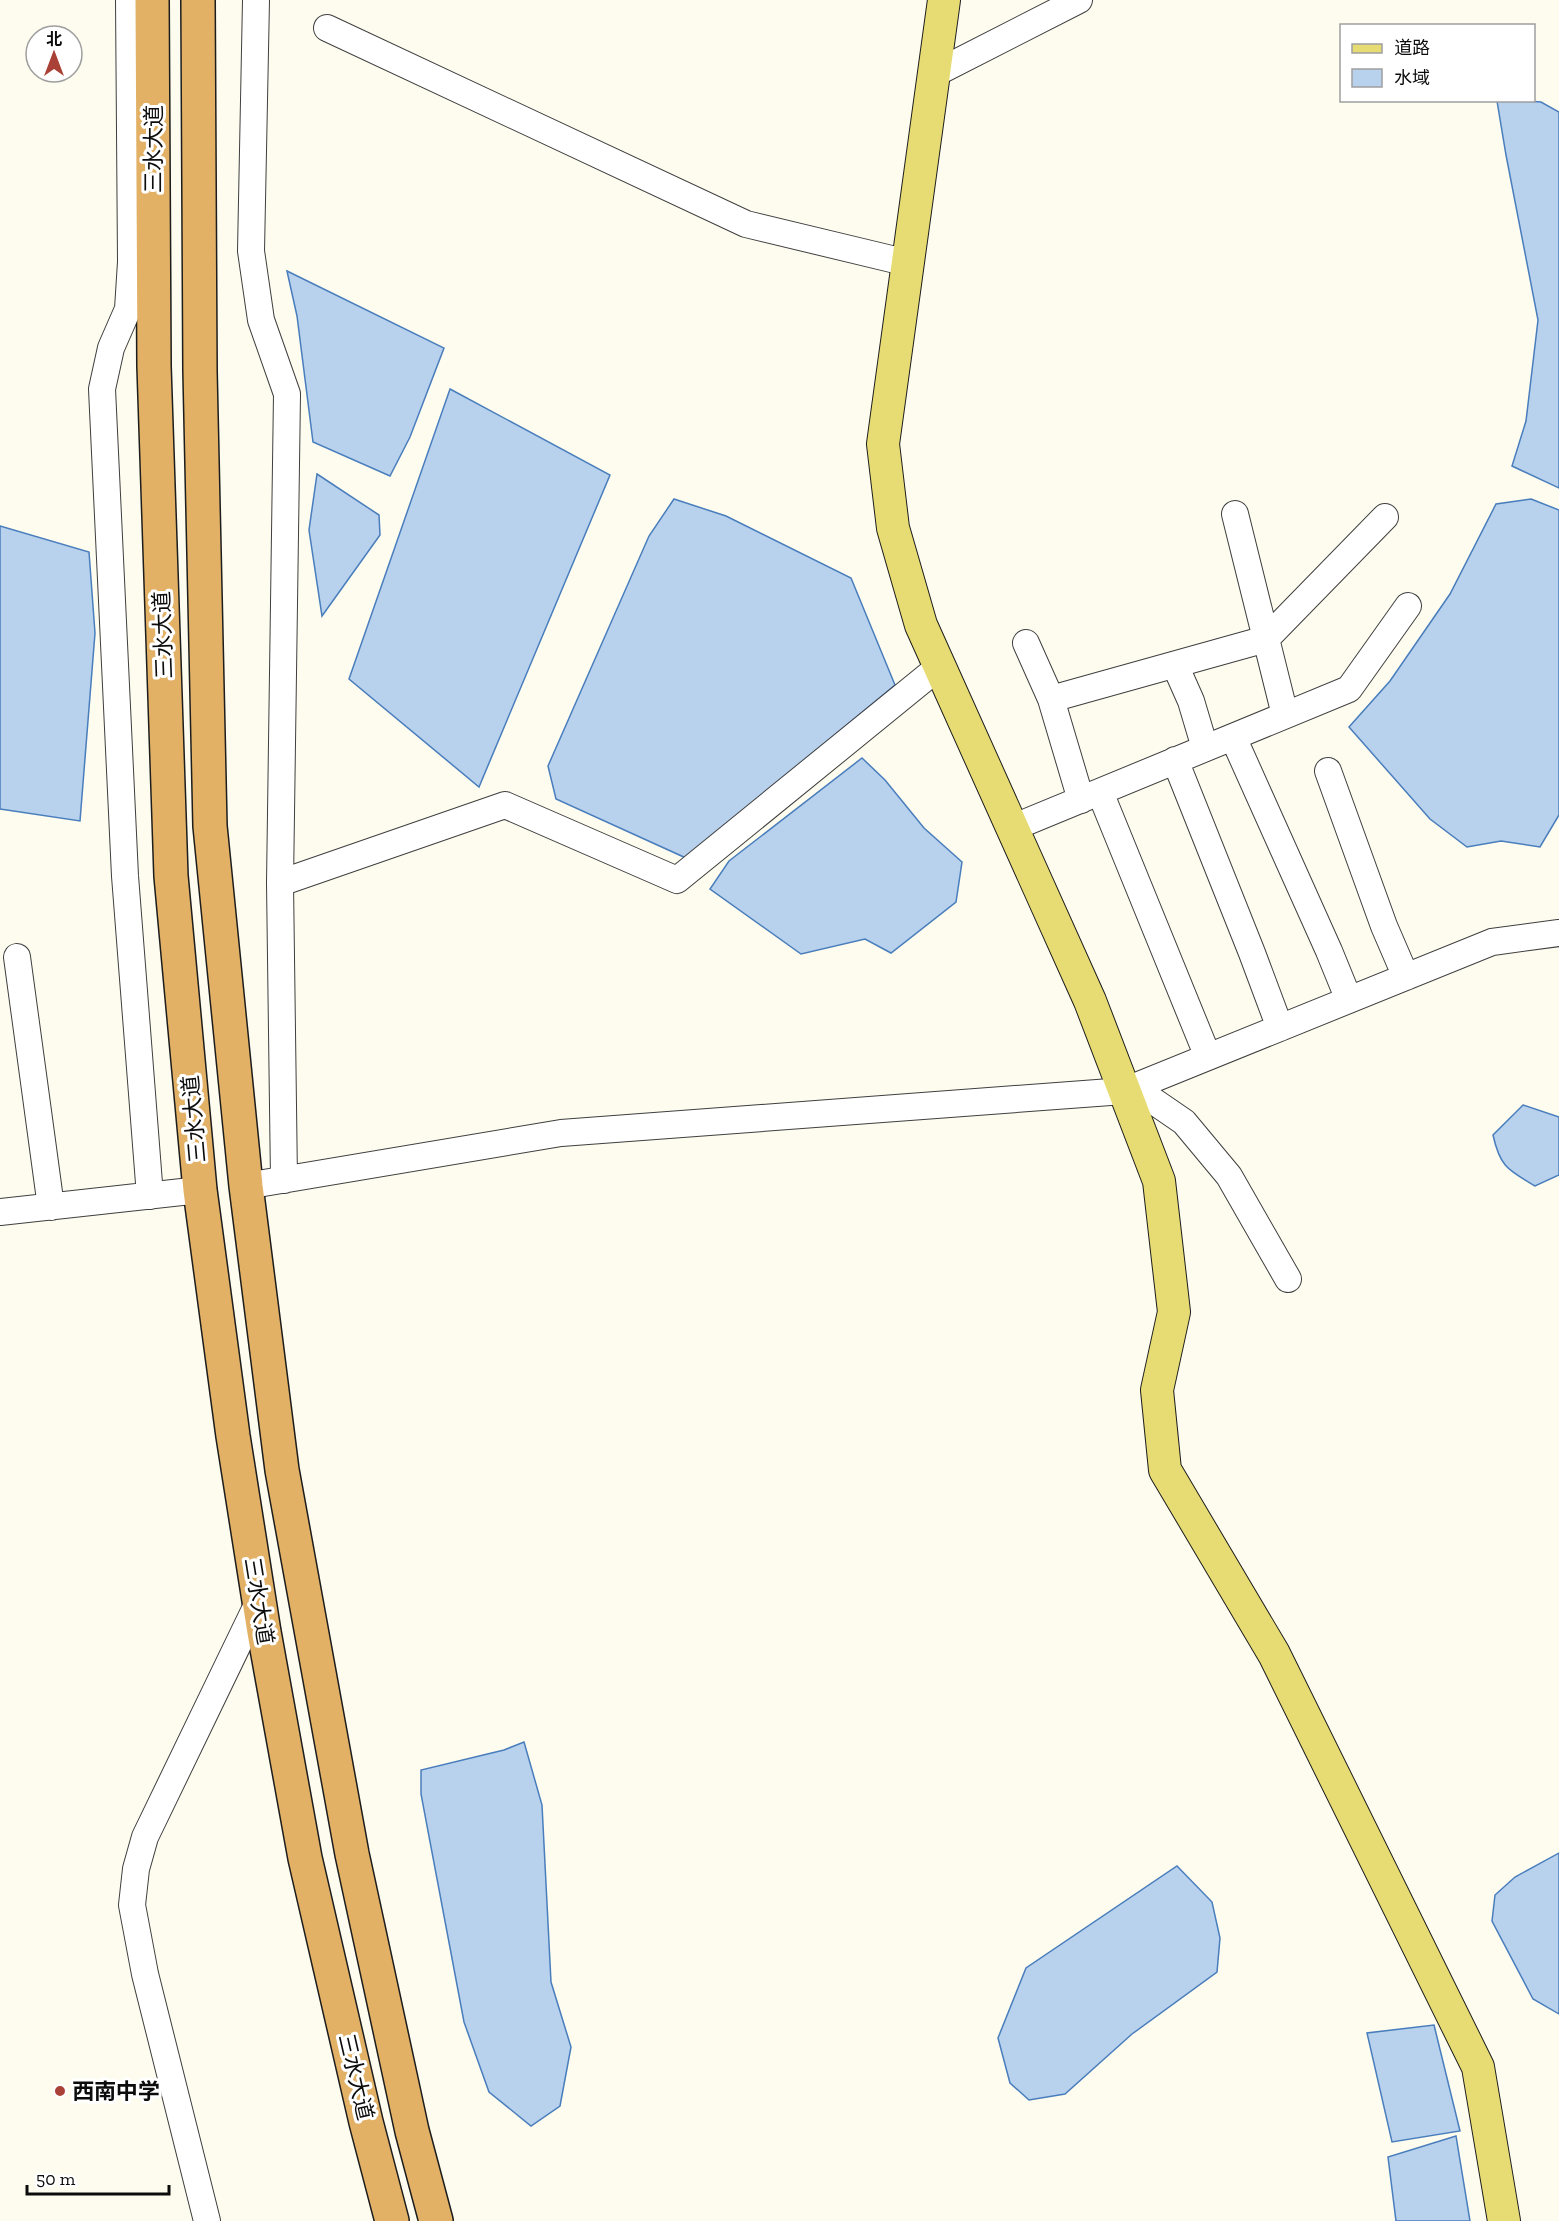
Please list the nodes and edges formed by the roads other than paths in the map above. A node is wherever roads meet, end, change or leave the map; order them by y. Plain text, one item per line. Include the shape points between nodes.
1 (129, 0) edge
2 (152, 0) edge
3 (198, 0) edge
4 (256, 0) edge
5 (944, 0) edge
6 (1079, 0) edge
7 (327, 28) dead end
8 (934, 74) junction
9 (908, 263) junction
10 (1235, 514) dead end
11 (1385, 517) dead end
12 (1408, 606) dead end
13 (1266, 639) junction
14 (1026, 644) dead end
15 (1174, 664) junction
16 (940, 666) junction
17 (1051, 699) junction
18 (1285, 715) junction
19 (1233, 737) junction
20 (1205, 748) junction
21 (1175, 760) junction
22 (1328, 771) dead end
23 (1090, 796) junction
24 (1012, 828) junction
25 (280, 883) junction
26 (1559, 933) edge
27 (17, 957) dead end
28 (1406, 976) junction
29 (1348, 1000) junction
30 (1280, 1028) junction
31 (1208, 1057) junction
32 (1129, 1089) junction
33 (284, 1180) junction
34 (246, 1186) junction
35 (200, 1190) junction
36 (150, 1196) junction
37 (51, 1207) junction
38 (0, 1212) edge
39 (1288, 1279) dead end
40 (259, 1601) junction
41 (207, 2221) edge
42 (392, 2221) edge
43 (436, 2221) edge
44 (1504, 2221) edge

1 - 36 street via 128,309 111,348 102,388 126,897
2 - 35 highway, 三水大道 via 154,366 171,876
3 - 34 highway, 三水大道 via 200,370 210,826
4 - 25 street via 251,251 261,320 287,394
5 - 8 main road
6 - 8 street
7 - 9 street via 746,224
8 - 9 main road
9 - 16 main road via 884,444 893,528 921,625
10 - 13 street
11 - 13 street
12 - 18 street via 1349,688
13 - 15 street
13 - 18 street
14 - 17 street
15 - 17 street
15 - 20 street via 1191,701
16 - 24 main road
16 - 25 street via 677,880 505,805
17 - 23 street
18 - 19 street
19 - 20 street
19 - 29 street
20 - 21 street
21 - 23 street
21 - 30 street
22 - 28 street
23 - 24 street
23 - 31 street
24 - 32 main road
25 - 33 street
26 - 28 street via 1492,942
27 - 37 street
28 - 29 street
29 - 30 street
30 - 31 street
31 - 32 street
32 - 33 street via 561,1133
32 - 39 street via 1184,1122 1229,1176
32 - 44 main road via 1158,1181 1174,1312 1157,1390 1165,1470 1274,1654 1478,2067
33 - 34 street
34 - 43 highway, 三水大道 via 282,1470 348,1832 412,2131
35 - 36 street
35 - 40 highway, 三水大道
36 - 37 street
37 - 38 street
40 - 41 street via 145,1837 132,1905 145,1974
40 - 42 highway, 三水大道 via 305,1858

